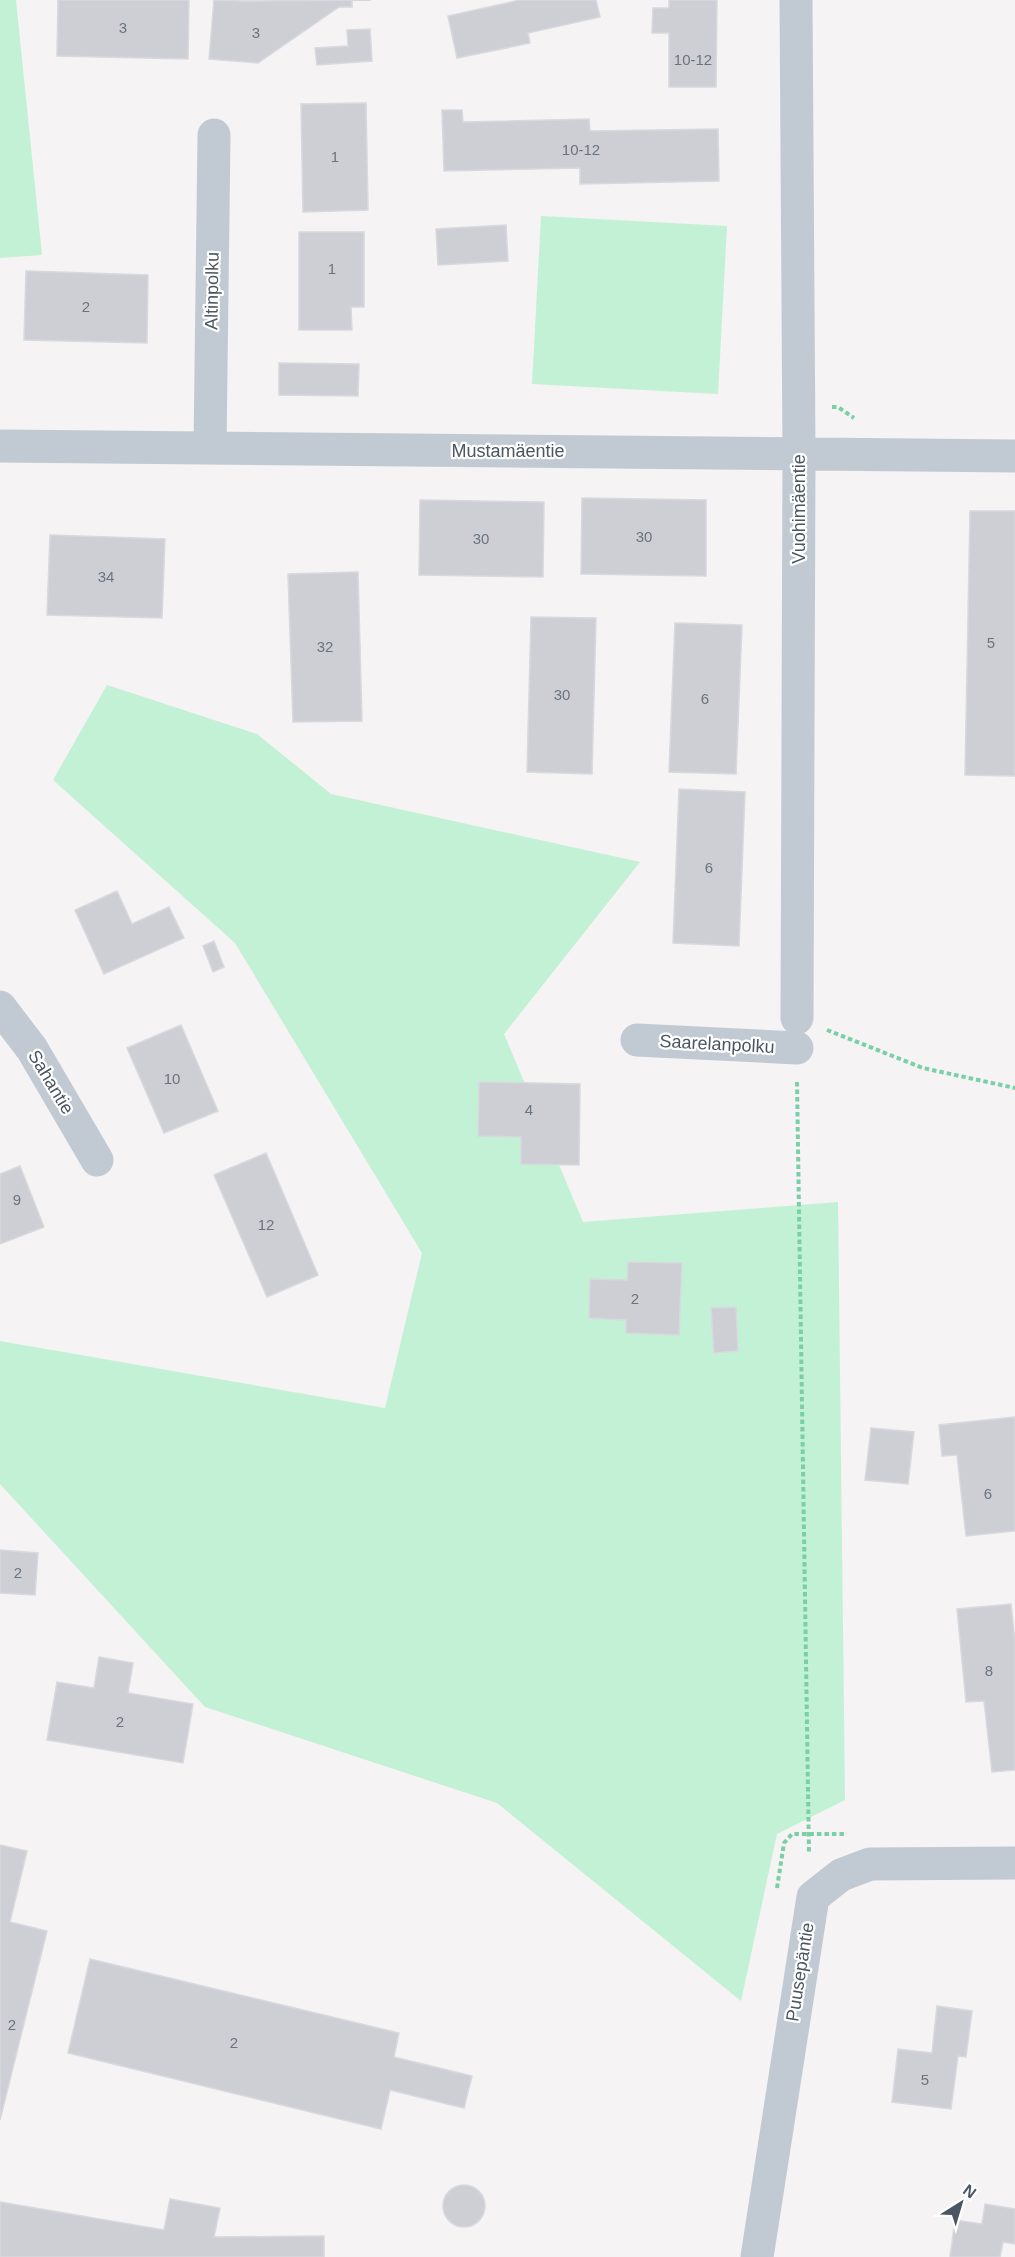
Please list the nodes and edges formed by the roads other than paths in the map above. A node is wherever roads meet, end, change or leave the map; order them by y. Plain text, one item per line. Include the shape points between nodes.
1 (796, 0) edge
2 (214, 135) dead end
3 (0, 446) edge
4 (210, 448) junction
5 (799, 453) junction
6 (1015, 456) edge
7 (0, 1007) edge
8 (797, 1033) joint
9 (637, 1040) dead end
10 (97, 1160) dead end
11 (1015, 1863) edge
12 (757, 2257) edge

1 - 5 street, Vuohimäentie
2 - 4 street, Altinpolku
3 - 4 street, Mustamäentie
4 - 5 street, Mustamäentie
5 - 6 street, Mustamäentie
5 - 8 street, Vuohimäentie
7 - 10 street, Sahantie via 32,1049
8 - 9 street, Saarelanpolku
11 - 12 street, Puusepäntie via 870,1864 841,1875 813,1897

